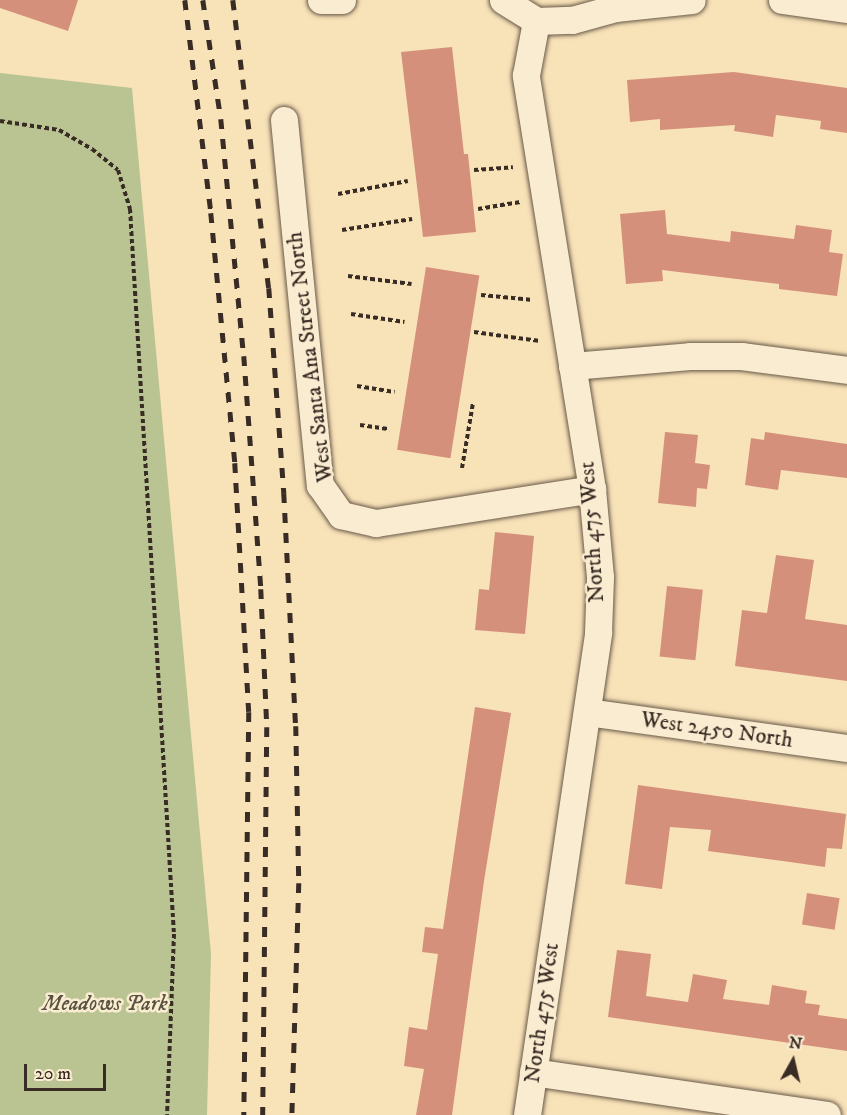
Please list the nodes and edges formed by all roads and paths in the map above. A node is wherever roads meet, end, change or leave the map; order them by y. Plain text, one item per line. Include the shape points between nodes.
1 (321, 0) edge
2 (342, 0) edge
3 (503, 0) edge
4 (692, 0) edge
5 (782, 0) edge
6 (847, 9) edge
7 (536, 21) junction
8 (0, 120) edge
9 (284, 120) dead end
10 (514, 167) dead end
11 (474, 170) dead end
12 (408, 181) dead end
13 (338, 194) dead end
14 (521, 201) dead end
15 (478, 209) dead end
16 (412, 219) dead end
17 (342, 230) dead end
18 (348, 276) dead end
19 (411, 284) dead end
20 (481, 294) dead end
21 (533, 300) dead end
22 (351, 314) dead end
23 (404, 322) dead end
24 (474, 332) dead end
25 (540, 341) dead end
26 (573, 366) junction
27 (847, 370) edge
28 (357, 386) dead end
29 (395, 392) dead end
30 (473, 403) dead end
31 (360, 425) dead end
32 (390, 429) dead end
33 (462, 468) dead end
34 (592, 489) junction
35 (587, 712) junction
36 (847, 748) edge
37 (533, 1072) junction
38 (167, 1115) edge
39 (527, 1115) edge
40 (827, 1115) edge

1 - 2 street
3 - 7 street
4 - 7 street via 615,8 572,20
5 - 6 street
7 - 26 street, North 475 West via 526,75
8 - 38 path via 59,130 92,149 118,170 130,209 174,933
9 - 34 street, West Santa Ana Street North via 320,485 341,515 376,523
10 - 11 path
12 - 13 path
14 - 15 path
16 - 17 path
18 - 19 path
20 - 21 path
22 - 23 path
24 - 25 path
26 - 27 street via 690,356 741,356
26 - 34 street, North 475 West
28 - 29 path
30 - 33 path
31 - 32 path
34 - 35 street, North 475 West via 600,577 598,632
35 - 36 street, West 2450 North
35 - 37 street, North 475 West
37 - 39 street, North 475 West
37 - 40 street

